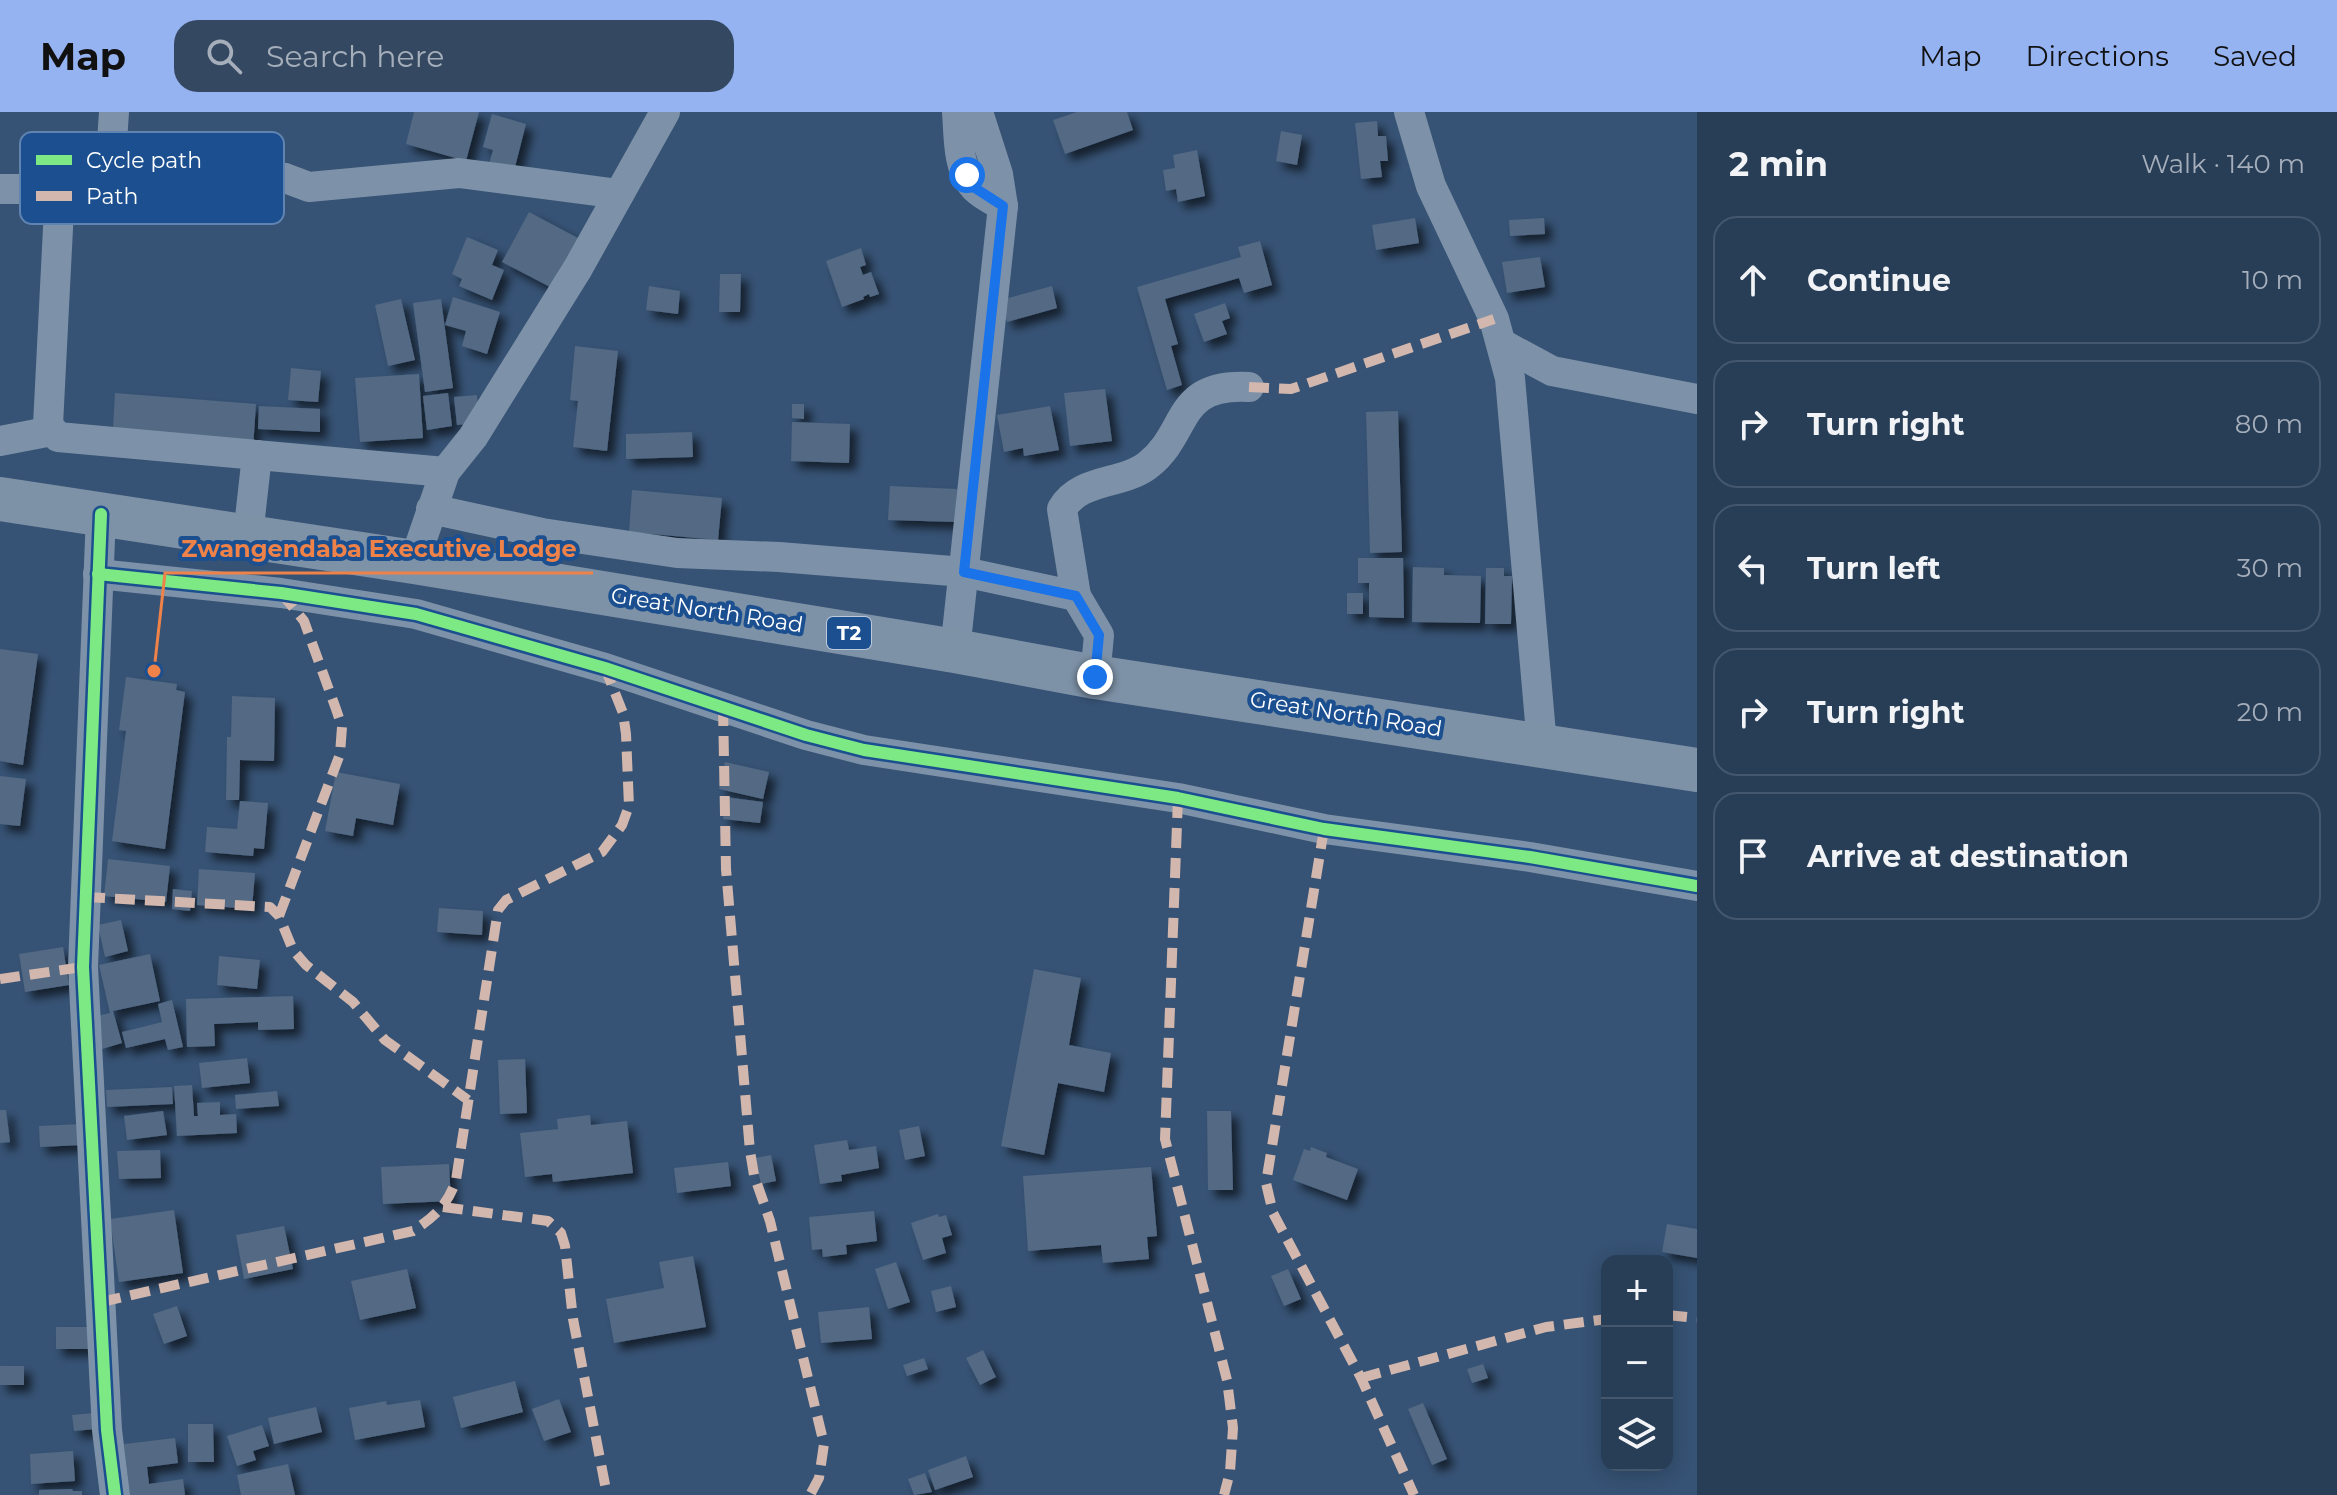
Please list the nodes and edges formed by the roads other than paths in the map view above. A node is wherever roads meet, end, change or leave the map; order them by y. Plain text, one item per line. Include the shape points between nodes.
1 (114, 112) edge
2 (665, 112) edge
3 (957, 112) edge
4 (978, 112) edge
5 (1409, 112) edge
6 (113, 132) edge
7 (284, 178) edge
8 (619, 194) junction
9 (1003, 206) junction
10 (58, 224) edge
11 (1502, 344) junction
12 (1249, 387) dead end
13 (1697, 399) edge
14 (52, 431) junction
15 (0, 441) edge
16 (257, 455) junction
17 (445, 472) junction
18 (0, 499) edge
19 (431, 509) junction
20 (101, 514) junction
21 (248, 536) junction
22 (677, 553) junction
23 (414, 562) junction
24 (964, 572) junction
25 (98, 574) junction
26 (1076, 596) junction
27 (668, 604) junction
28 (955, 651) junction
29 (1095, 677) junction
30 (1542, 745) junction
31 (1697, 770) edge
32 (1697, 886) edge
33 (115, 1495) edge

1 - 6 street
2 - 8 street
3 - 9 street via 967,175 975,188
4 - 9 street
5 - 11 street via 1440,209
7 - 8 street via 309,187 459,173
8 - 17 street via 473,437
9 - 24 street
10 - 14 street via 48,425
11 - 13 street via 1552,371
11 - 30 street via 1510,378
12 - 26 street via 1202,395 1145,468 1068,499 1062,509
14 - 15 street
14 - 16 street via 63,438
16 - 17 street
16 - 21 street
17 - 19 street
18 - 20 highway, Great North Road / T2
19 - 22 street via 542,533
19 - 23 street
20 - 21 highway, Great North Road / T2
20 - 25 street
21 - 23 highway, Great North Road / T2
22 - 24 street
22 - 27 street
23 - 27 highway, Great North Road / T2
24 - 26 street
24 - 28 street
25 - 32 street via 416,614 864,750
25 - 33 street via 83,967 107,1430
26 - 29 street via 1099,635
27 - 28 highway, Great North Road / T2
28 - 29 highway, Great North Road / T2
29 - 30 highway, Great North Road / T2
30 - 31 highway, Great North Road / T2

